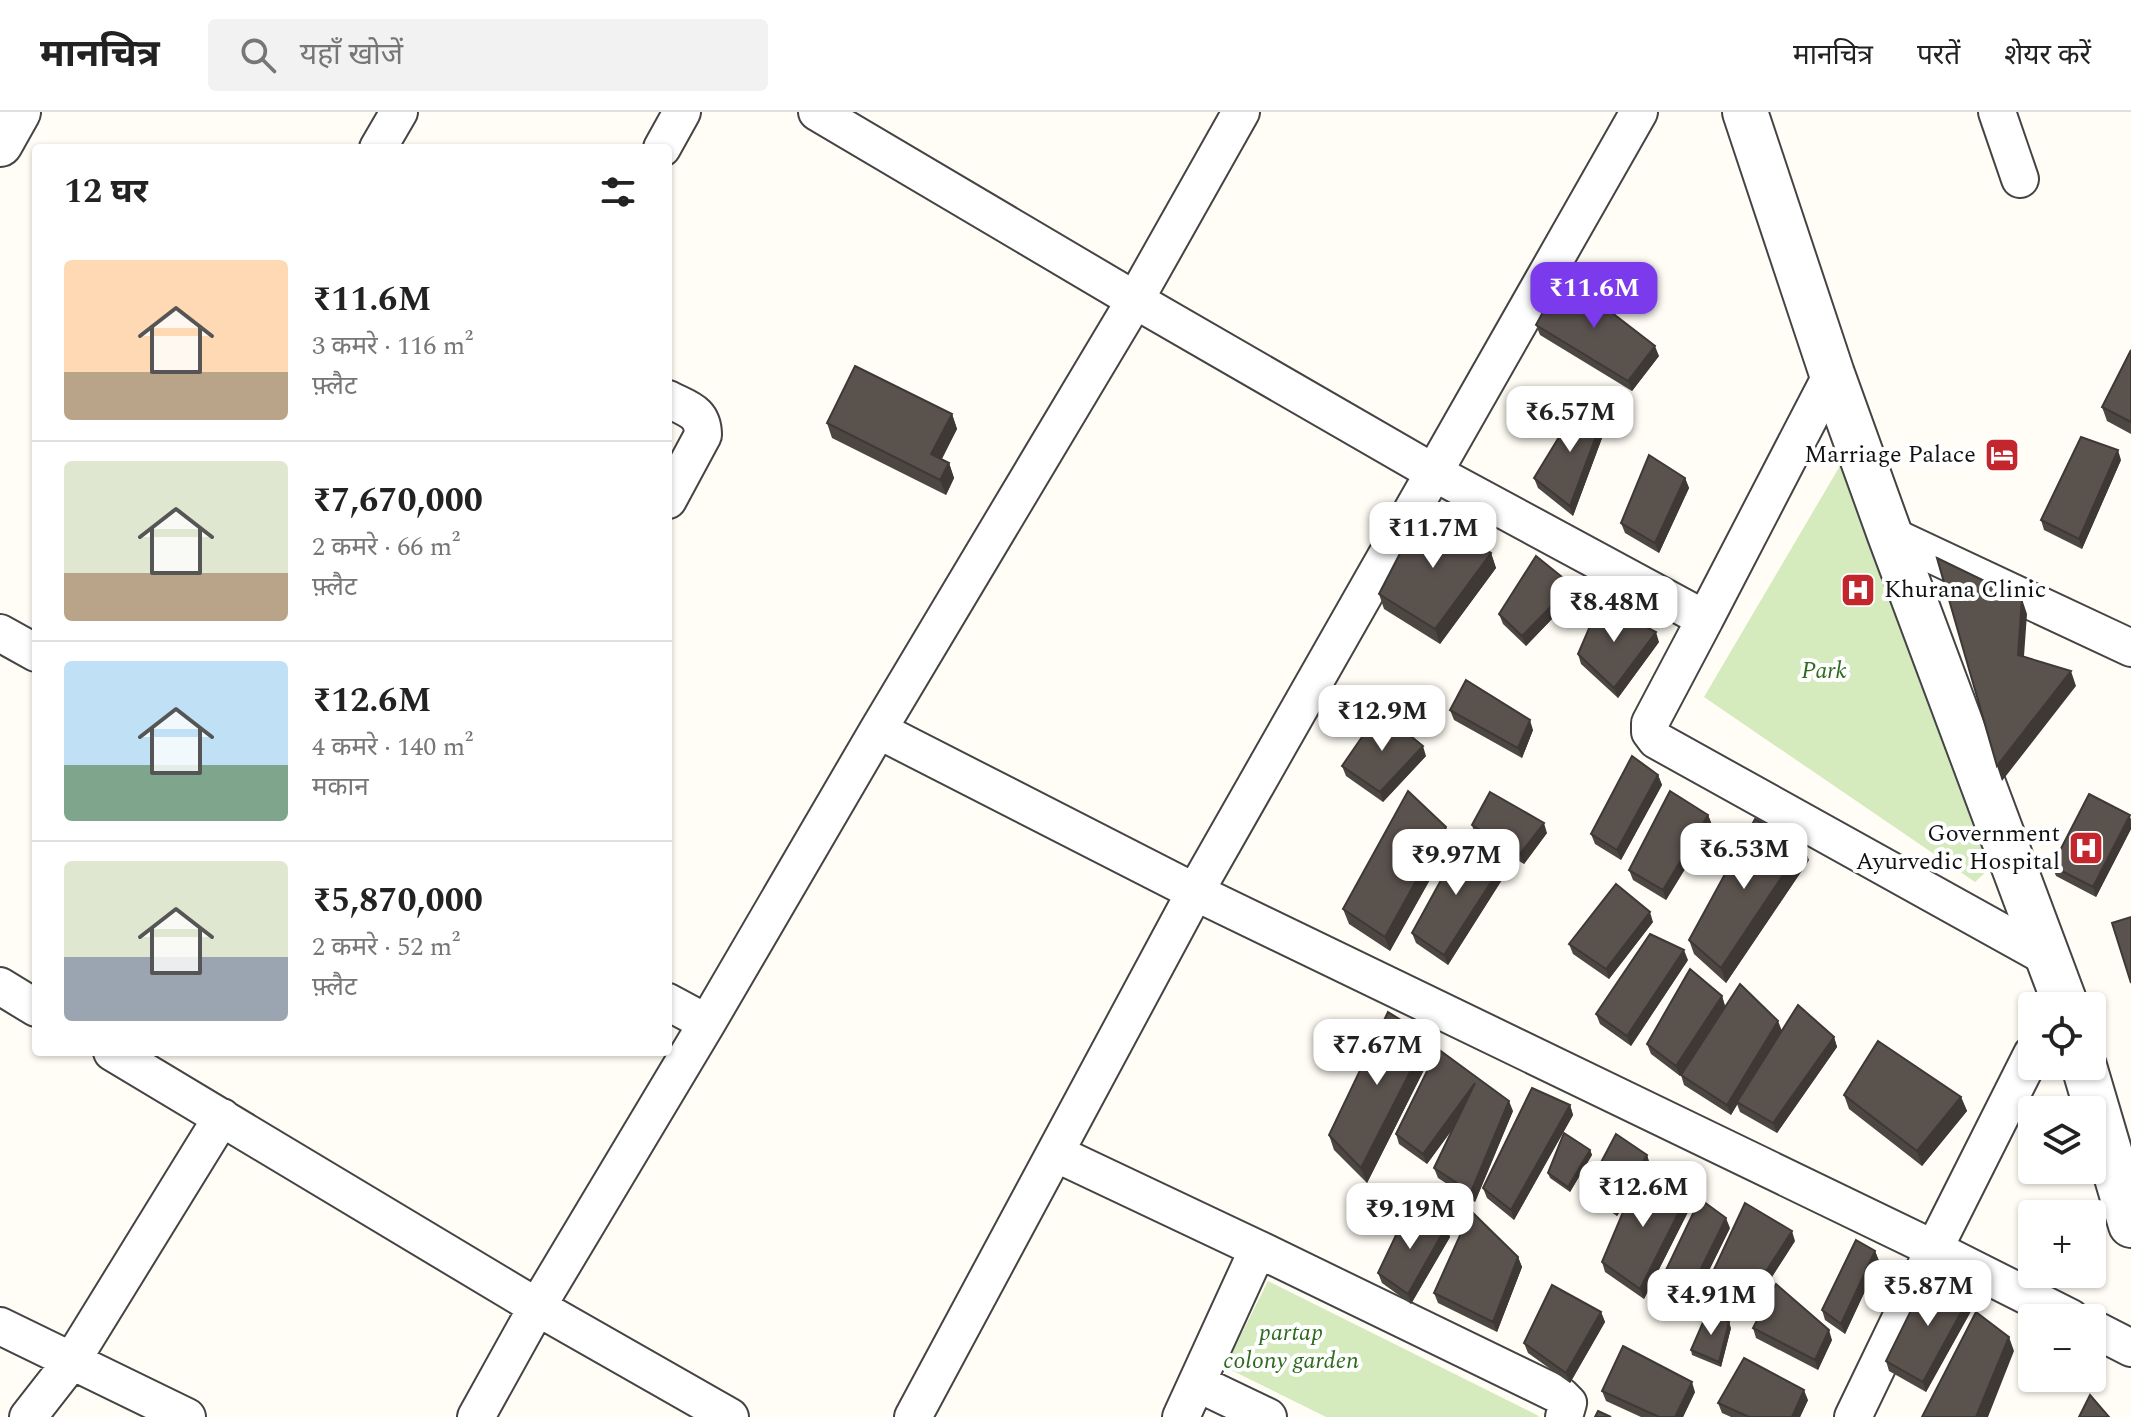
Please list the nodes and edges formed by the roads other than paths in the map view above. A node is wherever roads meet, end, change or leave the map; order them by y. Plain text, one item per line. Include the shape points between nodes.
1 (18, 112) edge
2 (399, 112) edge
3 (682, 112) edge
4 (817, 112) edge
5 (1241, 112) edge
6 (1639, 112) edge
7 (1745, 112) edge
8 (1997, 112) edge
9 (859, 122) edge
10 (0, 144) edge
11 (380, 144) edge
12 (664, 144) edge
13 (2020, 179) dead end
14 (1135, 300) junction
15 (1832, 374) junction
16 (672, 401) edge
17 (1433, 472) junction
18 (672, 493) edge
19 (1890, 535) junction
20 (1705, 619) junction
21 (0, 633) edge
22 (2131, 648) edge
23 (32, 651) edge
24 (878, 730) junction
25 (1195, 892) junction
26 (0, 986) edge
27 (2058, 991) edge
28 (672, 1004) edge
29 (32, 1006) edge
30 (707, 1023) junction
31 (119, 1056) edge
32 (2019, 1080) edge
33 (2088, 1080) edge
34 (222, 1117) junction
35 (1055, 1153) junction
36 (2131, 1225) edge
37 (1258, 1249) junction
38 (1934, 1249) junction
39 (2043, 1304) edge
40 (537, 1307) junction
41 (0, 1326) edge
42 (2106, 1335) edge
43 (2131, 1348) edge
44 (71, 1362) junction
45 (1197, 1383) junction
46 (28, 1417) edge
47 (187, 1417) edge
48 (476, 1417) edge
49 (730, 1417) edge
50 (913, 1417) edge
51 (1181, 1417) edge
52 (1268, 1417) edge
53 (1564, 1417) edge
54 (1853, 1417) edge

1 - 10 street
2 - 11 street
3 - 12 street
4 - 9 street
5 - 14 street
6 - 17 street
7 - 15 street
8 - 13 street
9 - 14 street
14 - 17 street
14 - 24 street
15 - 19 street
15 - 20 street
16 - 18 street via 703,424 703,435
17 - 20 street
17 - 25 street
19 - 22 street
19 - 27 street
20 - 27 street via 1650,723 1656,740
21 - 23 street
24 - 25 street
24 - 30 street
25 - 35 street
25 - 38 street
26 - 29 street
28 - 30 street
30 - 40 street
31 - 34 street
32 - 38 street
33 - 36 street
34 - 40 street
34 - 44 street
35 - 37 street
35 - 50 street
37 - 45 street
37 - 53 street via 1561,1396 1568,1403
38 - 39 street
38 - 54 street
40 - 48 street
40 - 49 street
41 - 44 street
42 - 43 street
44 - 46 street
44 - 47 street
45 - 51 street
45 - 52 street

